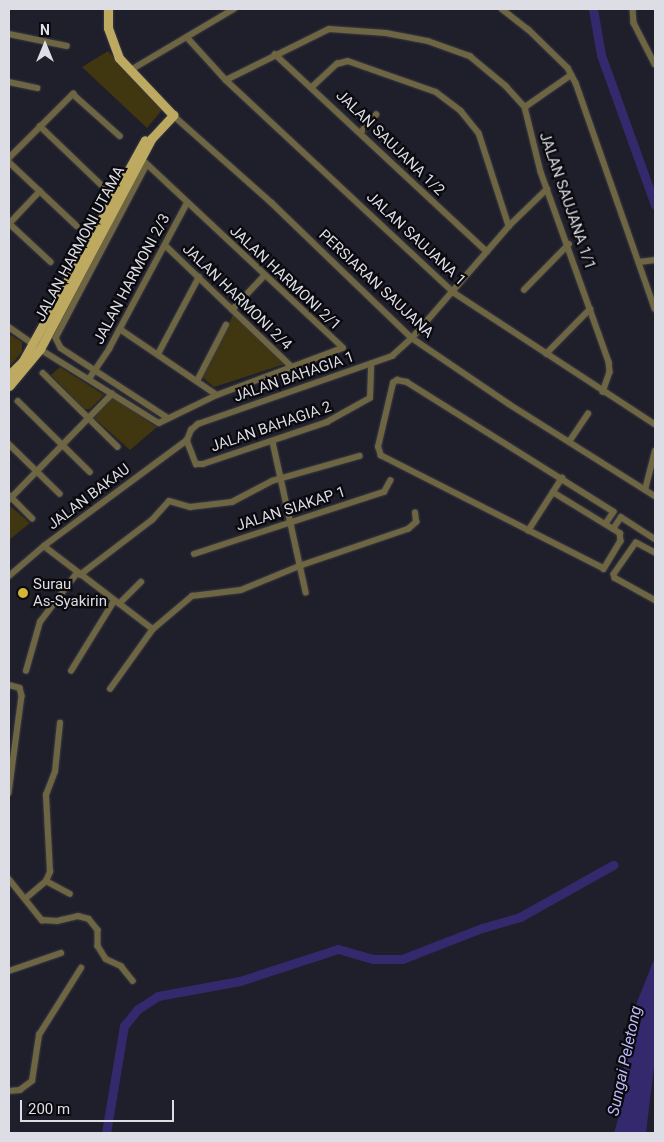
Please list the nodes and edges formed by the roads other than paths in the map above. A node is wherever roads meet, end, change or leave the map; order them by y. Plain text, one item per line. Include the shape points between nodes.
1 (108, 9) edge
2 (234, 9) edge
3 (502, 9) edge
4 (633, 9) edge
5 (509, 10) edge
6 (9, 34) edge
7 (187, 37) junction
8 (67, 46) dead end
9 (275, 54) junction
10 (655, 64) edge
11 (129, 71) junction
12 (571, 75) junction
13 (226, 80) junction
14 (9, 82) edge
15 (312, 86) junction
16 (37, 88) dead end
17 (525, 107) junction
18 (171, 113) junction
19 (376, 115) dead end
20 (40, 126) junction
21 (360, 132) junction
22 (120, 136) dead end
23 (9, 158) edge
24 (141, 159) junction
25 (9, 162) edge
26 (547, 189) junction
27 (40, 191) junction
28 (113, 196) junction
29 (187, 203) junction
30 (9, 223) edge
31 (77, 226) dead end
32 (509, 226) junction
33 (569, 244) junction
34 (165, 245) junction
35 (487, 252) junction
36 (655, 260) edge
37 (51, 262) dead end
38 (639, 262) junction
39 (264, 276) junction
40 (199, 277) junction
41 (524, 290) dead end
42 (453, 292) junction
43 (590, 309) junction
44 (655, 309) edge
45 (232, 310) junction
46 (226, 324) dead end
47 (9, 327) edge
48 (120, 329) junction
49 (412, 338) junction
50 (36, 346) junction
51 (158, 354) junction
52 (546, 354) junction
53 (371, 364) junction
54 (292, 367) junction
55 (97, 369) junction
56 (43, 373) dead end
57 (9, 375) edge
58 (90, 380) junction
59 (197, 382) junction
60 (9, 386) edge
61 (604, 388) junction
62 (112, 394) junction
63 (217, 395) junction
64 (18, 402) dead end
65 (588, 414) dead end
66 (168, 418) junction
67 (88, 419) junction
68 (655, 424) edge
69 (187, 440) junction
70 (272, 442) junction
71 (568, 442) junction
72 (9, 444) edge
73 (62, 446) junction
74 (118, 447) dead end
75 (655, 451) edge
76 (359, 456) dead end
77 (37, 471) junction
78 (90, 472) dead end
79 (281, 478) junction
80 (562, 478) junction
81 (390, 481) dead end
82 (645, 490) junction
83 (553, 492) junction
84 (60, 494) dead end
85 (655, 496) edge
86 (10, 497) edge
87 (415, 513) dead end
88 (32, 518) dead end
89 (290, 521) junction
90 (606, 524) junction
91 (613, 529) junction
92 (528, 531) junction
93 (655, 539) edge
94 (44, 546) junction
95 (655, 553) edge
96 (194, 554) dead end
97 (298, 567) junction
98 (77, 575) junction
99 (9, 576) edge
100 (141, 582) dead end
101 (306, 592) dead end
102 (655, 600) edge
103 (114, 603) junction
104 (150, 632) junction
105 (70, 670) dead end
106 (26, 672) dead end
107 (9, 685) edge
108 (110, 689) dead end
109 (60, 723) dead end
110 (9, 793) edge
111 (9, 879) edge
112 (46, 881) junction
113 (70, 894) dead end
114 (23, 895) junction
115 (61, 952) dead end
116 (82, 968) dead end
117 (9, 971) edge
118 (134, 981) dead end
119 (9, 1091) edge

1 - 11 main road via 111,39
2 - 7 street
3 - 5 street
4 - 10 street via 634,23
5 - 12 street
6 - 8 street
7 - 11 street
7 - 13 street, JALAN SAUJANA 1
9 - 13 street, JALAN SAUJANA 1/1
9 - 15 street, JALAN SAUJANA 1/2
9 - 17 street, JALAN SAUJANA 1/1 via 318,33 341,28 428,41 470,56
11 - 18 main road
12 - 17 street
12 - 38 street
13 - 42 street, JALAN SAUJANA 1
14 - 16 street
15 - 21 street, JALAN SAUJANA 1/2
15 - 32 street via 337,64 348,61 436,92 461,111 479,133
17 - 26 street, JALAN SAUJANA 1/1
18 - 24 main road, JALAN HARMONI UTAMA
18 - 49 street, PERSIARAN SAUJANA via 272,203
19 - 21 street
20 - 22 street via 73,94
20 - 23 street
20 - 28 street
21 - 35 street, JALAN SAUJANA 1/2
24 - 28 main road, JALAN HARMONI UTAMA
24 - 29 street, JALAN HARMONI 2/1
24 - 50 main road, JALAN HARMONI UTAMA
24 - 55 street via 56,334 58,345
25 - 27 street
26 - 32 street, JALAN BAHAGIA 1
26 - 33 street, JALAN SAUJANA 1/1
27 - 30 street
27 - 31 street
28 - 50 main road, JALAN HARMONI UTAMA
29 - 34 street, JALAN HARMONI 2/3
29 - 39 street, JALAN HARMONI 2/1
30 - 37 street
32 - 35 street, JALAN BAHAGIA 1
33 - 41 street
33 - 43 street, JALAN SAUJANA 1/1
34 - 40 street, JALAN HARMONI 2/4
34 - 48 street, JALAN HARMONI 2/3
35 - 42 street, JALAN BAHAGIA 1
36 - 38 street
38 - 44 street
39 - 45 street
39 - 54 street, JALAN HARMONI 2/1 via 343,348
40 - 45 street, JALAN HARMONI 2/4
40 - 51 street
42 - 49 street, JALAN BAHAGIA 1
42 - 52 street, JALAN SAUJANA 1
43 - 52 street
43 - 61 street, JALAN SAUJANA 1/1 via 610,368
45 - 54 street, JALAN HARMONI 2/4
46 - 59 street
47 - 50 street
48 - 51 street
48 - 55 street, JALAN HARMONI 2/3
49 - 53 street, JALAN BAHAGIA 1 via 392,356
49 - 71 street, PERSIARAN SAUJANA
50 - 57 main road, JALAN HARMONI UTAMA
50 - 58 street
50 - 60 main road, JALAN HARMONI UTAMA
51 - 59 street
52 - 61 street, JALAN SAUJANA 1
53 - 69 street, JALAN BAHAGIA 1 via 198,424
53 - 70 street, JALAN BAHAGIA 2 via 372,393 368,400 327,422
54 - 63 street, JALAN HARMONI 2/1
55 - 58 street, JALAN HARMONI 2/3
55 - 66 street
56 - 67 street
58 - 62 street
59 - 63 street
61 - 68 street, JALAN SAUJANA 1
62 - 66 street via 157,423
62 - 67 street
63 - 66 street, JALAN HARMONI 2/1
64 - 73 street
65 - 71 street
67 - 73 street
67 - 74 street
69 - 70 street, JALAN BAHAGIA 2 via 196,464
69 - 94 street, JALAN BAKAU
70 - 79 street
71 - 82 street, PERSIARAN SAUJANA
72 - 77 street
73 - 77 street
73 - 78 street
75 - 82 street
76 - 79 street
77 - 84 street
77 - 86 street
79 - 89 street
79 - 98 street via 232,502 190,507 165,504 152,520
80 - 83 street
80 - 90 street via 614,512
80 - 92 street via 407,382 397,380 393,383 378,447 381,456
81 - 89 street, JALAN SIAKAP 1 via 384,492
82 - 85 street, PERSIARAN SAUJANA
83 - 90 street
83 - 92 street
86 - 88 street
87 - 97 street via 416,522 408,529
89 - 96 street, JALAN SIAKAP 1
89 - 97 street
90 - 91 street
91 - 92 street via 620,533 621,541 604,569
91 - 93 street via 621,517
94 - 98 street
94 - 99 street, JALAN BAKAU
95 - 102 street via 636,543 614,574 615,578
97 - 101 street
97 - 104 street via 241,590 192,596
98 - 103 street
98 - 106 street via 40,622
100 - 103 street
103 - 104 street
103 - 105 street
104 - 108 street
107 - 110 street via 20,688 22,696
109 - 112 street via 55,772 46,795 50,872
111 - 114 street
112 - 113 street
112 - 114 street
114 - 118 street via 39,916 48,922 78,916 89,919 98,930 98,946 103,955 121,966
115 - 117 street
116 - 119 street via 39,1035 32,1081 20,1090

